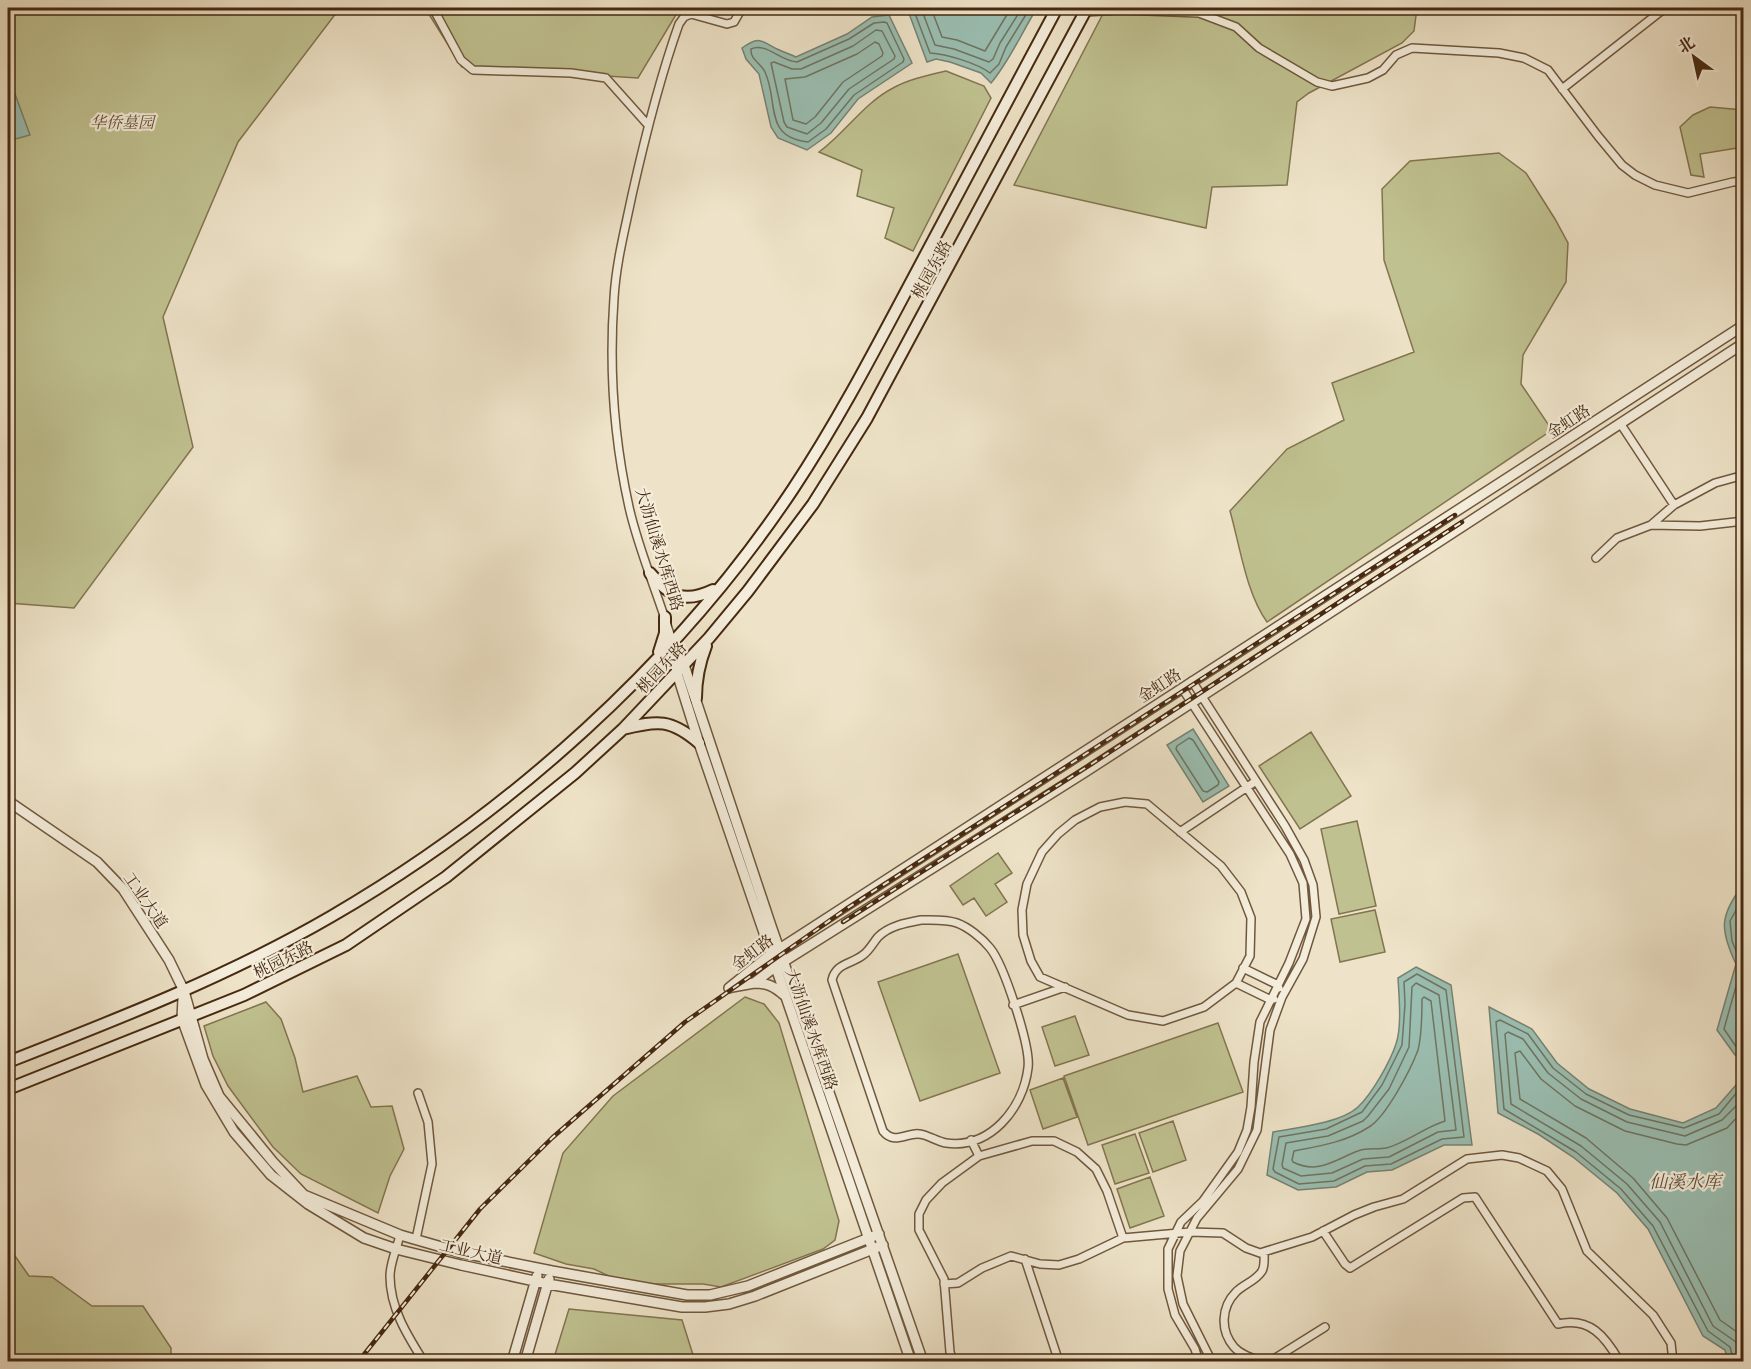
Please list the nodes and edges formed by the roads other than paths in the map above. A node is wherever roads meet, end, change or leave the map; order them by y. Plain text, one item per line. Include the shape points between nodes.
1 (433, 8) edge
2 (742, 8) edge
3 (1057, 8) edge
4 (1665, 8) edge
5 (1086, 10) edge
6 (1562, 89) junction
7 (648, 125) junction
8 (1743, 181) edge
9 (1743, 325) edge
10 (1743, 343) edge
11 (1620, 423) junction
12 (1743, 475) edge
13 (1674, 505) junction
14 (1743, 521) edge
15 (1651, 525) junction
16 (1596, 558) dead end
17 (650, 573) junction
18 (718, 587) junction
19 (665, 617) junction
20 (709, 638) junction
21 (672, 641) junction
22 (653, 662) junction
23 (681, 669) junction
24 (1192, 681) junction
25 (1182, 688) junction
26 (1202, 696) junction
27 (696, 698) junction
28 (1191, 703) junction
29 (623, 729) junction
30 (699, 743) junction
31 (1256, 781) junction
32 (1246, 788) junction
33 (8, 801) edge
34 (1180, 832) junction
35 (767, 928) junction
36 (798, 937) junction
37 (780, 949) junction
38 (770, 955) junction
39 (784, 961) junction
40 (775, 967) junction
41 (753, 968) junction
42 (1243, 968) junction
43 (754, 983) junction
44 (1236, 983) junction
45 (1278, 985) junction
46 (1065, 987) junction
47 (184, 991) junction
48 (784, 995) junction
49 (1282, 997) junction
50 (1271, 1000) junction
51 (1013, 1005) junction
52 (187, 1018) junction
53 (8, 1062) edge
54 (8, 1089) edge
55 (418, 1093) dead end
56 (971, 1140) junction
57 (979, 1156) junction
58 (1323, 1231) junction
59 (1190, 1232) junction
60 (879, 1234) junction
61 (1175, 1234) junction
62 (400, 1235) junction
63 (869, 1238) junction
64 (1123, 1238) junction
65 (416, 1239) junction
66 (883, 1245) junction
67 (396, 1249) junction
68 (872, 1249) junction
69 (1264, 1252) junction
70 (1024, 1259) junction
71 (540, 1268) junction
72 (552, 1271) junction
73 (536, 1281) junction
74 (548, 1284) junction
75 (944, 1284) junction
76 (1325, 1327) dead end
77 (424, 1362) edge
78 (512, 1362) edge
79 (525, 1362) edge
80 (911, 1362) edge
81 (923, 1362) edge
82 (953, 1362) edge
83 (1059, 1362) edge
84 (1199, 1362) edge
85 (1212, 1362) edge
86 (1264, 1362) edge
87 (1269, 1362) edge
88 (1620, 1362) edge
89 (1673, 1362) edge

1 - 7 street via 461,60 473,70 606,78
2 - 7 street, 大沥仙溪水库西路 via 735,22 727,24 691,14 684,17 660,79
3 - 18 main road, 桃园东路 via 845,405 792,490
4 - 6 street
5 - 6 street via 1199,13 1236,27 1259,48 1317,82 1332,86 1368,78 1383,70 1396,55 1412,48 1498,52 1524,58 1548,70
5 - 20 main road, 桃园东路 via 867,418 813,504
6 - 8 street via 1635,176 1689,193
7 - 17 street, 大沥仙溪水库西路 via 619,252 613,341 617,436 629,508
9 - 24 street, 金虹路
10 - 11 street, 金虹路
11 - 13 street
11 - 26 street, 金虹路
12 - 13 street via 1715,483
13 - 15 street
14 - 15 street via 1700,526
15 - 16 street via 1617,538
17 - 18 main road via 672,594 686,598
17 - 19 street, 大沥仙溪水库西路
18 - 21 main road, 桃园东路
19 - 21 street, 大沥仙溪水库西路
19 - 22 main road via 665,633
20 - 23 main road, 桃园东路
20 - 27 main road via 700,660
21 - 22 main road, 桃园东路
21 - 23 street, 大沥仙溪水库西路
22 - 47 main road, 桃园东路 via 560,752 428,856 330,918
23 - 27 street
23 - 29 main road, 桃园东路
23 - 30 street, 大沥仙溪水库西路
24 - 25 street, 金虹路
24 - 26 street
25 - 28 street
25 - 36 street, 金虹路
26 - 28 street, 金虹路
26 - 31 street
27 - 35 street
28 - 32 street
28 - 39 street, 金虹路
29 - 30 main road via 662,723 681,729
29 - 52 main road, 桃园东路 via 446,877 346,945
30 - 35 street, 大沥仙溪水库西路
31 - 32 street
31 - 49 street via 1304,860 1313,885 1316,917 1303,959
32 - 34 street
32 - 45 street via 1290,854 1303,883 1306,919
33 - 47 street, 工业大道 via 97,862 123,889 169,960
34 - 42 street via 1221,866 1241,892 1251,918 1250,956
34 - 46 street via 1146,804 1125,802 1100,807 1076,820 1042,852 1027,884 1023,935 1040,977
35 - 36 street via 787,937
35 - 37 street
35 - 38 street, 大沥仙溪水库西路
35 - 41 street via 764,947
36 - 37 street, 金虹路
37 - 38 street, 金虹路
37 - 39 street
38 - 40 street, 大沥仙溪水库西路
38 - 41 street, 金虹路
39 - 40 street, 金虹路
39 - 60 street
40 - 43 street, 金虹路
40 - 48 street, 大沥仙溪水库西路
41 - 43 street, 金虹路 via 729,988
42 - 44 street
42 - 45 street
43 - 48 street via 765,983
44 - 46 street via 1204,1007 1163,1021 1128,1015
44 - 50 street
45 - 49 street
45 - 50 street
46 - 51 street
47 - 52 street, 工业大道
47 - 53 main road, 桃园东路
48 - 63 street, 大沥仙溪水库西路
49 - 50 street
49 - 59 street via 1270,1030 1257,1130 1238,1169
50 - 61 street via 1260,1022 1247,1131 1238,1152 1203,1201 1180,1222
51 - 56 street via 1028,1052 1024,1086 1006,1119 990,1133
51 - 56 street via 990,948 957,923 921,920 900,924 879,936 864,955 834,972 832,980 887,1137 895,1139 918,1133 944,1143
52 - 54 main road, 桃园东路
52 - 62 street, 工业大道 via 219,1096 304,1195
52 - 67 street, 工业大道 via 206,1085 234,1132 271,1174 308,1204 364,1238
55 - 65 street via 428,1122 432,1164
56 - 57 street
57 - 64 street via 1032,1142 1054,1142 1077,1152 1096,1169
57 - 75 street via 942,1183 919,1214 919,1230
58 - 69 street
58 - 88 street via 1350,1268 1463,1198 1475,1197 1558,1324 1572,1321 1588,1326 1602,1336
58 - 89 street via 1374,1207 1402,1199 1467,1159 1502,1155 1519,1158 1547,1171 1562,1189 1587,1251 1653,1315 1671,1343
59 - 61 street
59 - 69 street via 1223,1233 1246,1248
59 - 85 street via 1180,1251 1177,1276 1182,1304
60 - 63 street
60 - 66 street
61 - 64 street
61 - 84 street via 1168,1250 1168,1289 1175,1316
62 - 65 street, 工业大道
62 - 67 street
63 - 68 street, 大沥仙溪水库西路
63 - 72 street via 748,1286 710,1295 666,1293
64 - 70 street via 1059,1265
65 - 71 street, 工业大道
66 - 68 street, 工业大道
66 - 81 street
67 - 73 street, 工业大道
67 - 77 street via 390,1275 399,1320
68 - 74 street, 工业大道 via 755,1296 705,1307
68 - 80 street, 大沥仙溪水库西路
69 - 86 street via 1262,1270 1236,1292 1224,1313 1226,1334 1235,1349
70 - 75 street via 1011,1256 958,1283
70 - 83 street
71 - 72 street
71 - 73 street
72 - 74 street
73 - 74 street, 工业大道
73 - 78 street
74 - 79 street
75 - 82 street
76 - 87 street

